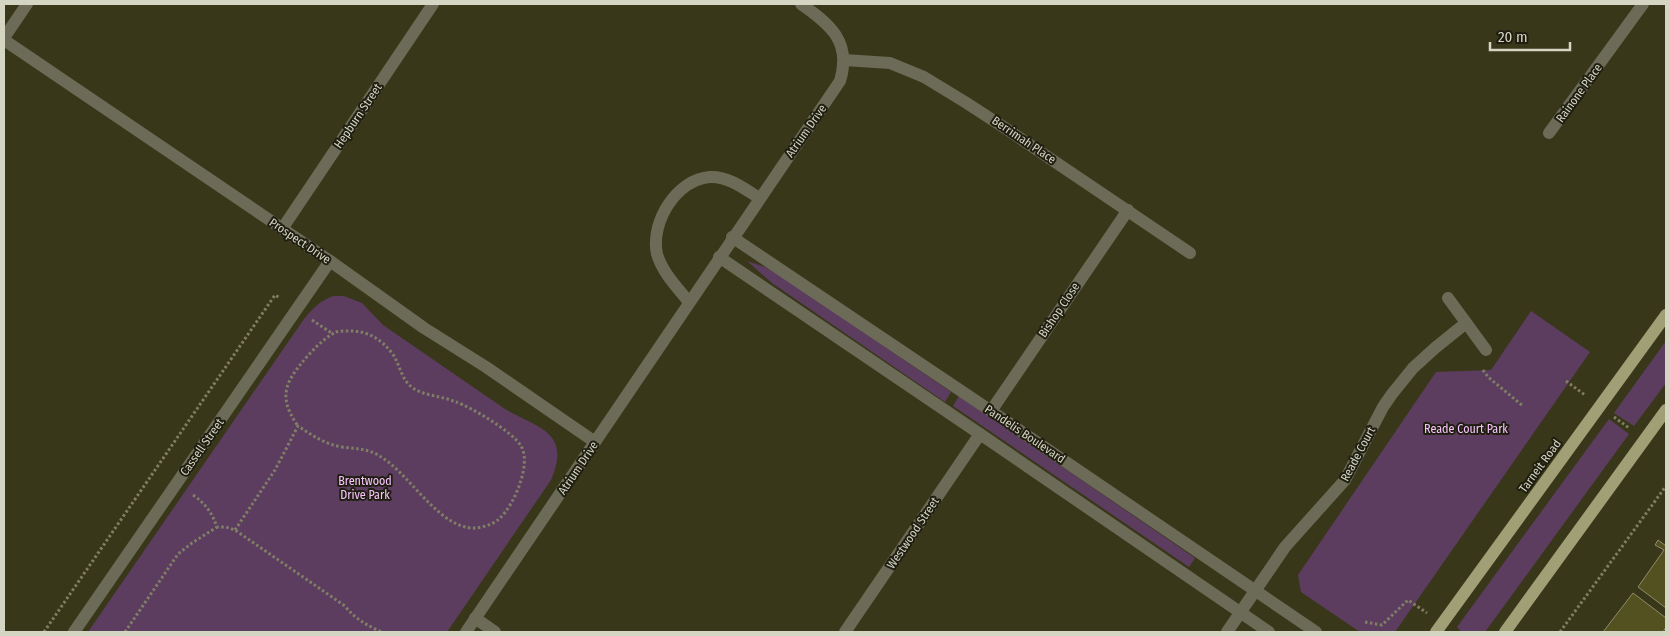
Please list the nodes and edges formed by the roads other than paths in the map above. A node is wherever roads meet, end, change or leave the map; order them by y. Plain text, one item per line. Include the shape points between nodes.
1 (27, 4) edge
2 (433, 4) edge
3 (801, 4) edge
4 (1643, 4) edge
5 (4, 39) edge
6 (844, 60) junction
7 (1550, 133) dead end
8 (759, 198) junction
9 (1128, 210) junction
10 (282, 229) junction
11 (732, 237) junction
12 (1190, 253) dead end
13 (719, 257) junction
14 (330, 262) junction
15 (1448, 298) dead end
16 (689, 302) junction
17 (1666, 315) edge
18 (1466, 323) junction
19 (1486, 350) road end
20 (991, 410) junction
21 (1666, 410) edge
22 (980, 434) junction
23 (595, 442) junction
24 (1254, 591) junction
25 (1240, 611) junction
26 (475, 618) junction
27 (1439, 628) edge
28 (74, 632) edge
29 (466, 632) edge
30 (496, 632) edge
31 (845, 632) edge
32 (1227, 632) edge
33 (1269, 632) edge
34 (1316, 632) edge
35 (1505, 632) edge

1 - 5 street
2 - 10 street, Hepburn Street
3 - 6 street via 836,34
4 - 7 street, Rainone Place
5 - 10 street, Prospect Drive
6 - 8 street, Atrium Drive via 840,81
6 - 9 street, Berrimah Place via 890,63 924,77
8 - 11 street, Atrium Drive
8 - 16 street via 726,179 711,177 697,180 674,197 658,225 657,254 664,270
9 - 12 street, Berrimah Place
9 - 20 street, Bishop Close
10 - 14 street, Prospect Drive
11 - 13 street, Atrium Drive
11 - 20 street, Pandelis Boulevard
13 - 16 street, Atrium Drive
13 - 22 street, Pandelis Boulevard
14 - 23 street, Prospect Drive
14 - 28 street, Cassell Street
15 - 18 street
16 - 23 street, Atrium Drive
17 - 27 main road, Tarneit Road
18 - 19 street
18 - 24 street, Reade Court via 1413,368 1396,388 1345,480 1291,540
20 - 24 street, Pandelis Boulevard
21 - 35 main road
22 - 25 street, Pandelis Boulevard
22 - 31 street, Westwood Street
23 - 26 street, Atrium Drive
24 - 25 street, Reade Court
24 - 34 street, Pandelis Boulevard
25 - 32 street, Reade Court
25 - 33 street, Pandelis Boulevard
26 - 29 street, Atrium Drive
26 - 30 street

